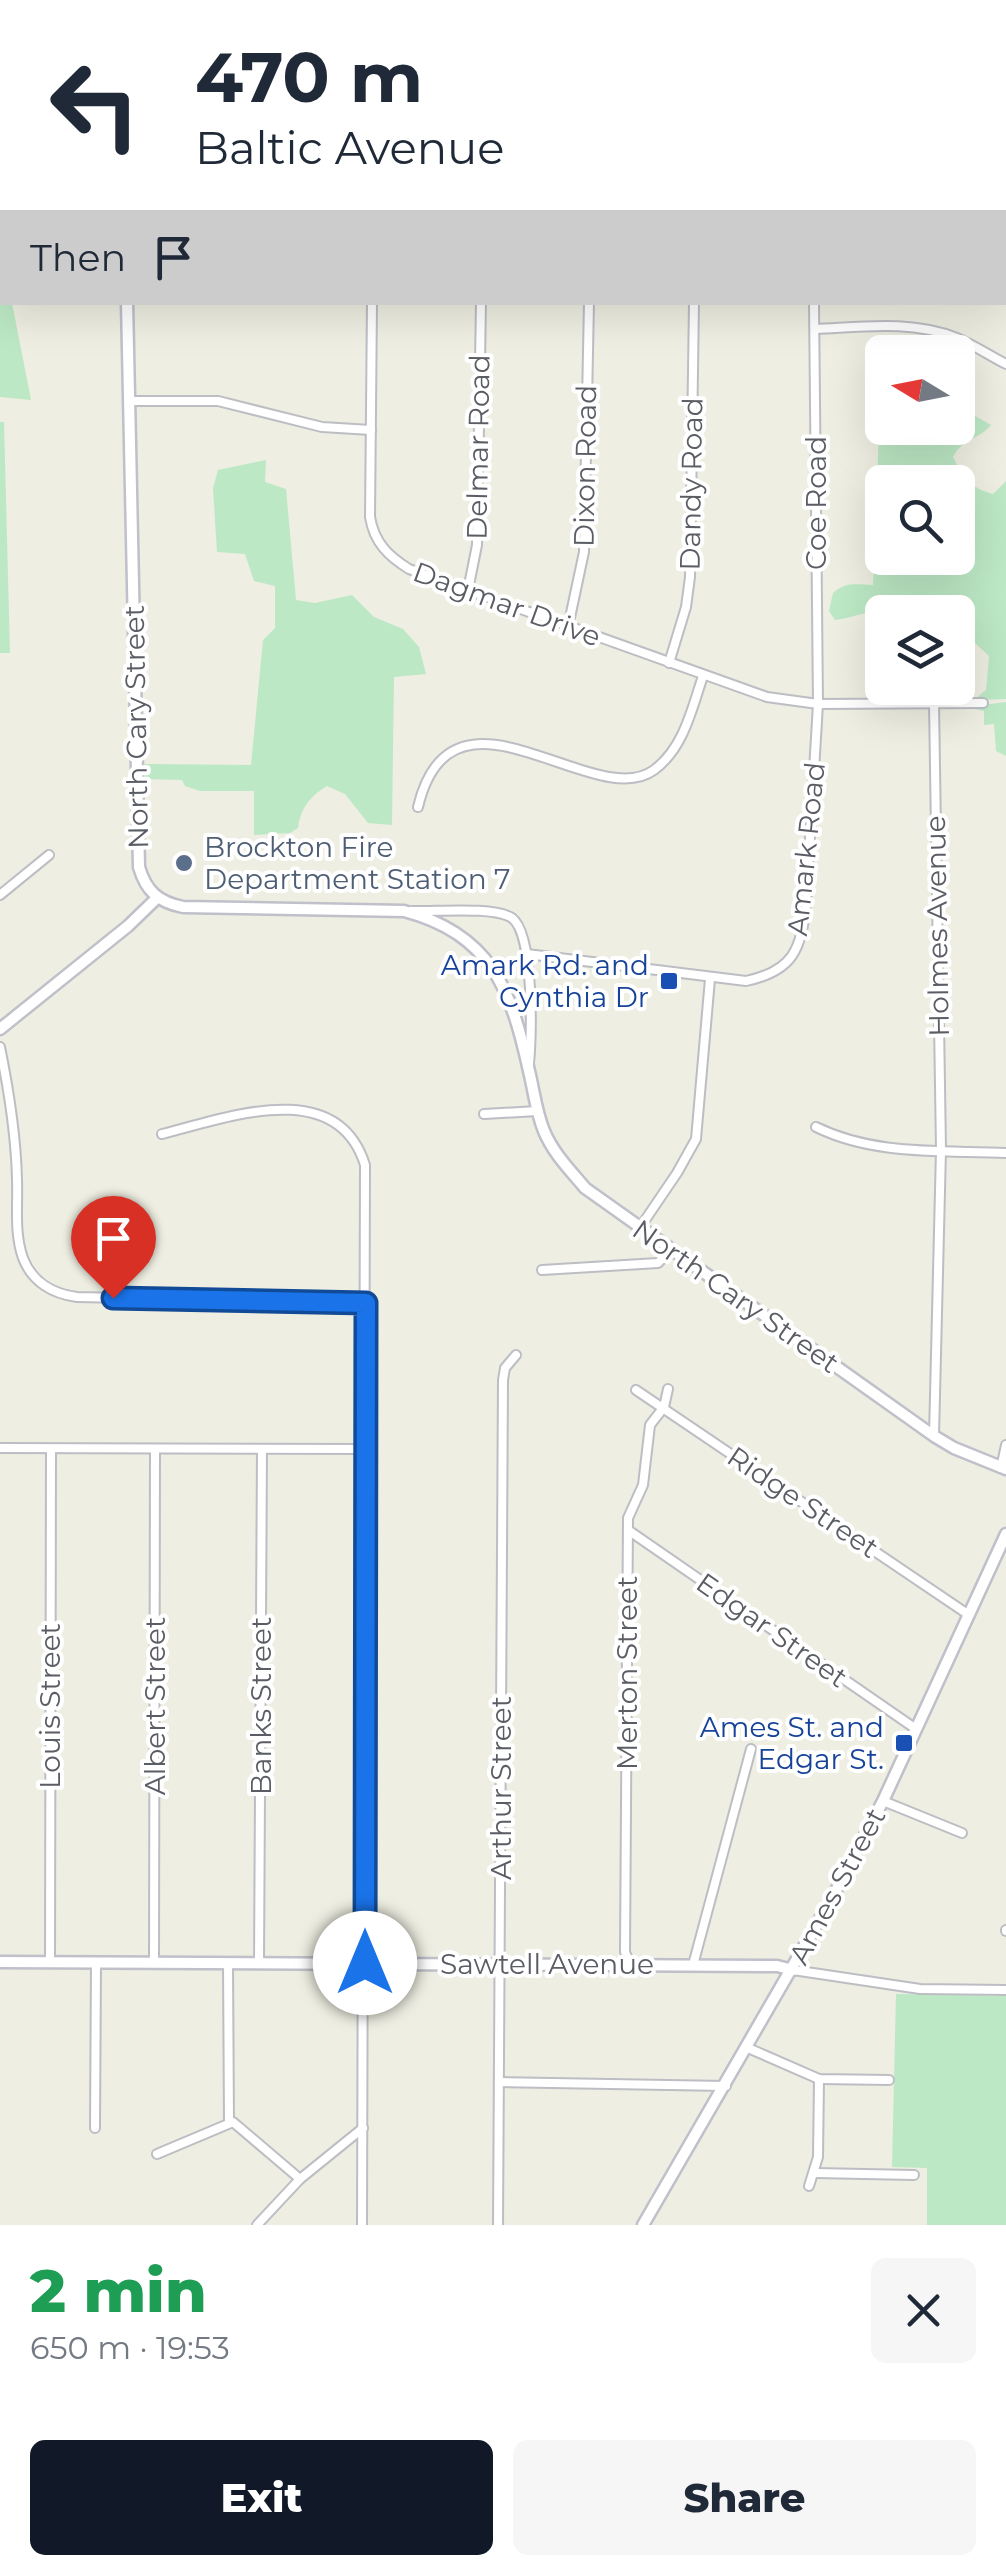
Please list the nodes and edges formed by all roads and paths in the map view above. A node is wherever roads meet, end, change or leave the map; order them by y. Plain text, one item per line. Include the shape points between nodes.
1 (127, 305) edge
2 (372, 305) edge
3 (481, 305) edge
4 (589, 305) edge
5 (694, 305) edge
6 (814, 305) edge
7 (815, 329) junction
8 (1006, 364) edge
9 (129, 401) junction
10 (370, 430) junction
11 (468, 590) junction
12 (568, 627) junction
13 (669, 663) junction
14 (703, 676) junction
15 (975, 703) edge
16 (983, 703) dead end
17 (818, 704) junction
18 (865, 704) edge
19 (934, 705) edge
20 (418, 807) dead end
21 (50, 855) dead end
22 (0, 894) edge
23 (157, 898) junction
24 (404, 911) junction
25 (527, 954) junction
26 (710, 978) junction
27 (0, 1029) edge
28 (0, 1048) edge
29 (528, 1068) junction
30 (537, 1111) junction
31 (484, 1114) dead end
32 (816, 1127) dead end
33 (162, 1134) dead end
34 (940, 1150) junction
35 (1006, 1152) edge
36 (639, 1229) junction
37 (665, 1246) junction
38 (542, 1270) dead end
39 (366, 1303) junction
40 (516, 1355) dead end
41 (668, 1389) dead end
42 (636, 1390) dead end
43 (664, 1407) junction
44 (934, 1436) junction
45 (1006, 1445) edge
46 (0, 1448) edge
47 (51, 1449) junction
48 (155, 1450) junction
49 (262, 1450) junction
50 (366, 1450) junction
51 (1004, 1469) edge
52 (628, 1530) junction
53 (1006, 1534) edge
54 (969, 1615) junction
55 (916, 1730) junction
56 (750, 1749) dead end
57 (884, 1801) junction
58 (962, 1834) dead end
59 (0, 1962) edge
60 (50, 1962) junction
61 (96, 1962) junction
62 (154, 1962) junction
63 (228, 1962) junction
64 (259, 1963) junction
65 (365, 1963) junction
66 (500, 1964) junction
67 (630, 1964) junction
68 (693, 1965) junction
69 (792, 1970) junction
70 (1006, 1990) edge
71 (748, 2048) junction
72 (820, 2078) junction
73 (889, 2080) dead end
74 (499, 2082) junction
75 (726, 2086) junction
76 (229, 2122) junction
77 (96, 2128) dead end
78 (363, 2128) junction
79 (158, 2154) dead end
80 (815, 2173) junction
81 (914, 2175) dead end
82 (300, 2179) junction
83 (809, 2186) dead end
84 (257, 2225) edge
85 (362, 2225) edge
86 (498, 2225) edge
87 (643, 2225) edge

1 - 9 street, North Cary Street
2 - 10 street, Dagmar Drive
3 - 11 street, Delmar Road via 478,545
4 - 12 street, Dixon Road via 584,552
5 - 13 street, Dandy Road via 690,577
6 - 7 street, Coe Road
7 - 8 street via 920,329 959,339
7 - 17 street, Coe Road
9 - 10 street via 218,401 322,427
9 - 23 street, North Cary Street via 139,867
10 - 11 street, Dagmar Drive via 370,517 378,542 409,569
11 - 12 street, Dagmar Drive
12 - 13 street, Dagmar Drive
13 - 14 street, Dagmar Drive
14 - 17 street, Dagmar Drive via 767,697
14 - 20 street via 676,746 644,776 599,775 512,747 472,747 429,772
15 - 16 street, Dagmar Drive
17 - 18 street, Dagmar Drive
17 - 26 street, Amark Road via 806,904 796,952 769,976
19 - 34 street, Holmes Avenue
21 - 22 street
23 - 24 street, North Cary Street via 183,907
23 - 27 street
24 - 25 street, North Cary Street via 498,913 521,929
24 - 29 street, North Cary Street via 448,928 490,962 505,989
25 - 26 street, Amark Road
25 - 29 street, North Cary Street
26 - 36 street via 696,1139
28 - 39 street via 14,1138 19,1243 28,1268 47,1288 77,1297
29 - 30 street, North Cary Street
30 - 31 street
30 - 36 street, North Cary Street via 558,1156 585,1188
32 - 34 street via 881,1148
33 - 39 street via 282,1108 322,1117 350,1134 365,1164
34 - 35 street
34 - 44 street, Holmes Avenue
36 - 37 street, North Cary Street
37 - 38 street via 658,1263
37 - 44 street, North Cary Street
39 - 50 street
40 - 66 street, Arthur Street via 503,1373
41 - 43 street, Merton Street
42 - 43 street, Ridge Street
43 - 52 street, Merton Street via 650,1425 646,1470
43 - 54 street, Ridge Street
44 - 51 street, North Cary Street
45 - 51 street
46 - 47 street
47 - 48 street
47 - 60 street, Louis Street
48 - 49 street
48 - 62 street, Albert Street
49 - 50 street
49 - 64 street, Banks Street
50 - 65 street
52 - 55 street, Edgar Street
52 - 67 street, Merton Street
53 - 54 street, Ames Street
54 - 55 street, Ames Street
55 - 57 street, Ames Street
56 - 68 street
57 - 58 street
57 - 69 street, Ames Street
59 - 60 street, Sawtell Avenue
60 - 61 street, Sawtell Avenue
61 - 62 street, Sawtell Avenue
61 - 77 street
62 - 63 street, Sawtell Avenue
63 - 64 street, Sawtell Avenue
63 - 76 street
64 - 65 street, Sawtell Avenue
65 - 66 street, Sawtell Avenue
65 - 78 street
66 - 67 street, Sawtell Avenue
66 - 74 street, Arthur Street
67 - 68 street, Sawtell Avenue
68 - 69 street, Sawtell Avenue
69 - 70 street via 920,1988
69 - 71 street, Ames Street
71 - 72 street
71 - 75 street, Ames Street
72 - 73 street
72 - 80 street
74 - 75 street
74 - 86 street, Arthur Street
75 - 87 street, Ames Street
76 - 79 street
76 - 82 street
78 - 82 street
78 - 85 street
80 - 81 street
80 - 83 street
82 - 84 street

